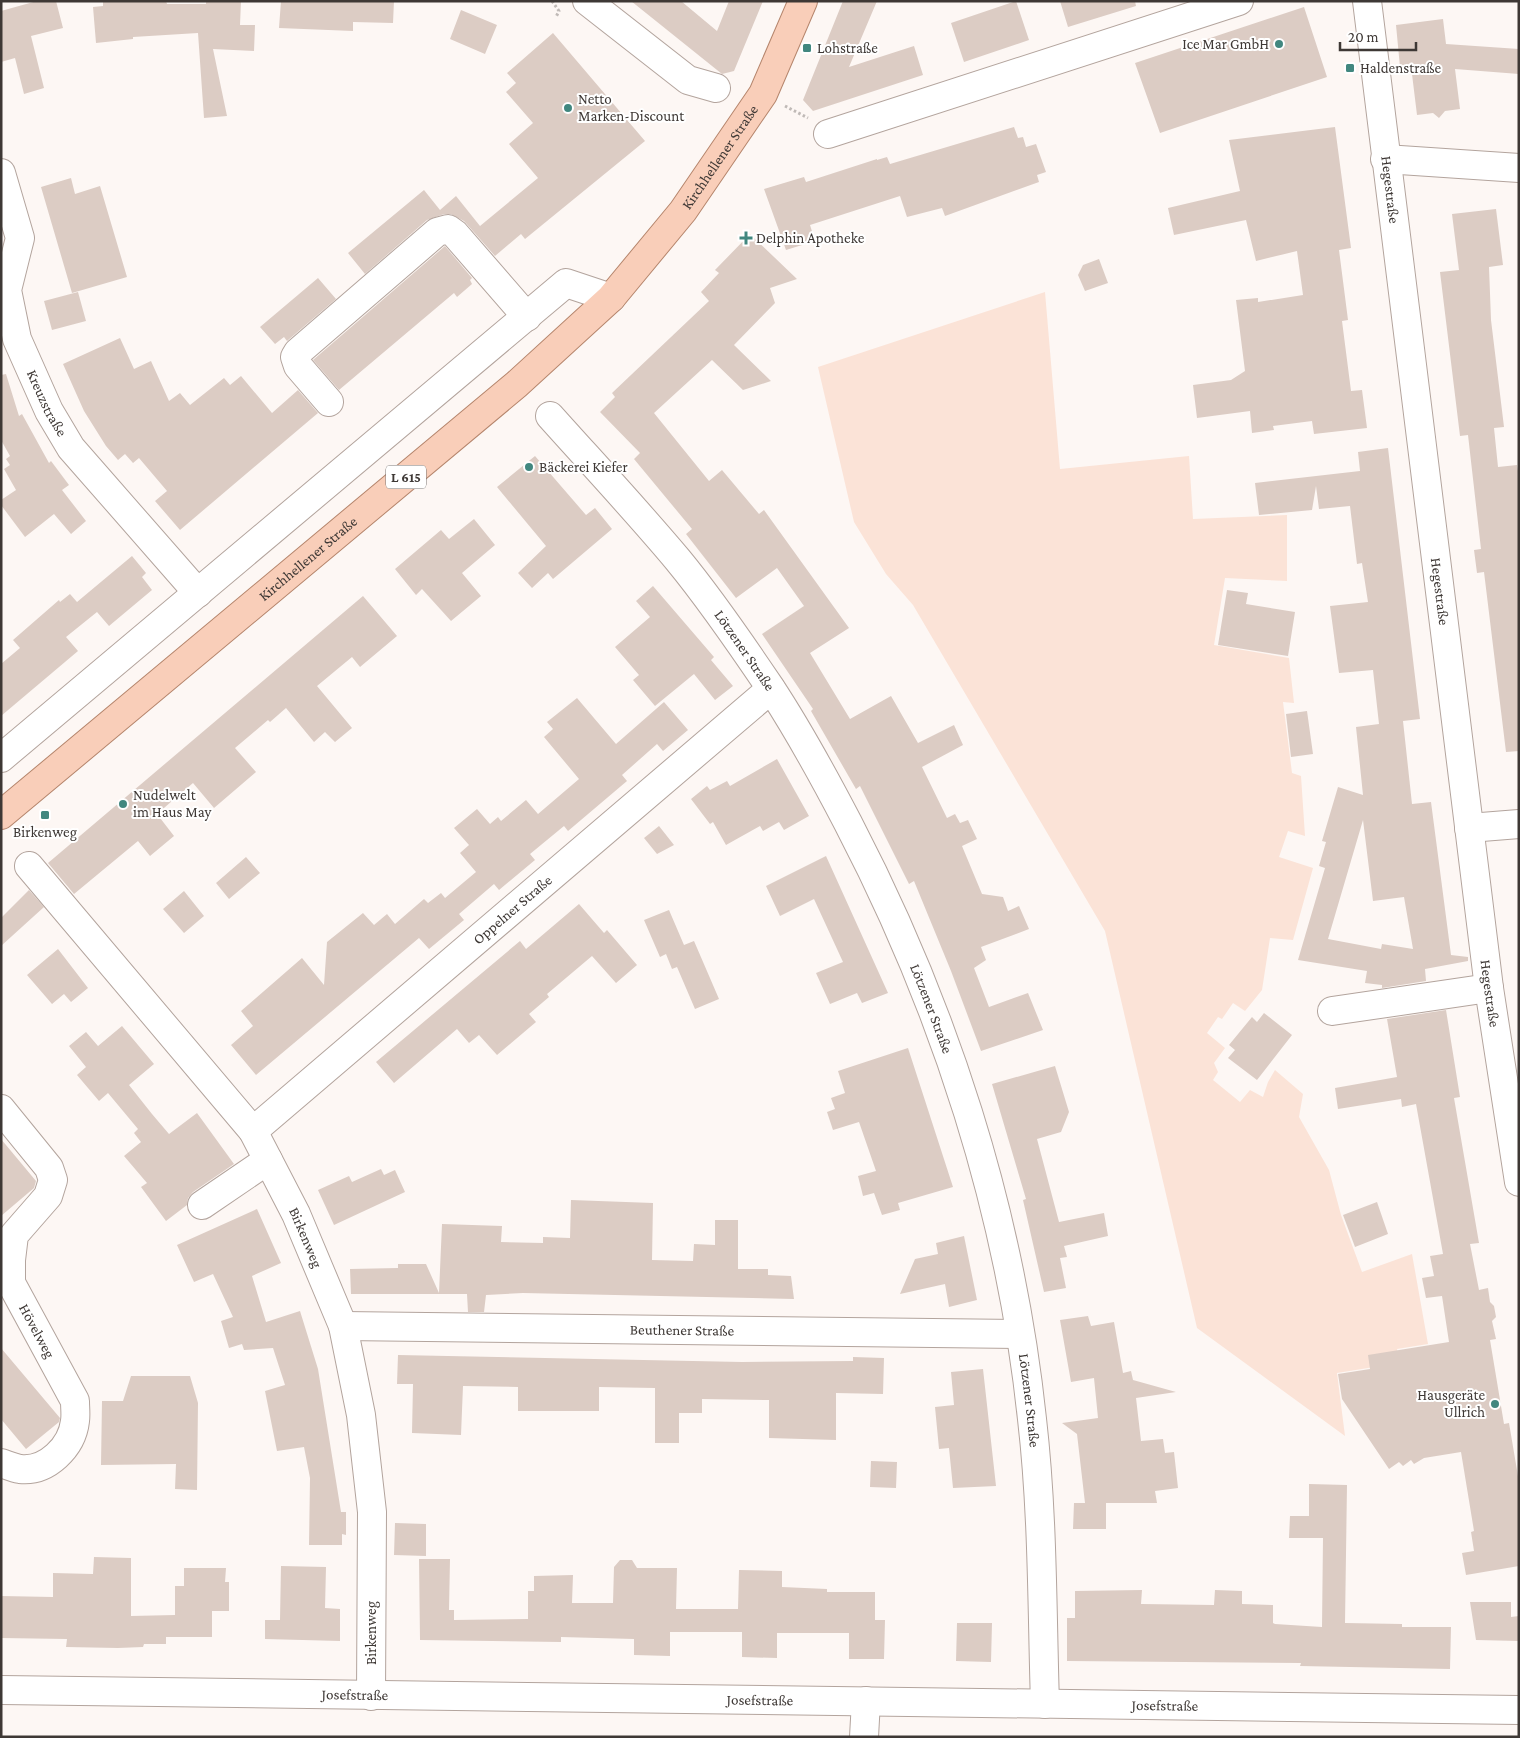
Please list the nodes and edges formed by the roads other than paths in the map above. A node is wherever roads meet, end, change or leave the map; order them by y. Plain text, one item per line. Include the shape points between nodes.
1 (587, 1) edge
2 (803, 1) edge
3 (1239, 1) edge
4 (1367, 1) edge
5 (716, 88) dead end
6 (828, 134) dead end
7 (1385, 160) junction
8 (1519, 168) edge
9 (1, 173) edge
10 (610, 298) junction
11 (527, 317) junction
12 (329, 402) dead end
13 (550, 416) dead end
14 (198, 593) junction
15 (771, 689) junction
16 (1, 758) edge
17 (1, 815) edge
18 (1519, 824) edge
19 (1469, 828) junction
20 (29, 866) dead end
21 (1489, 988) junction
22 (1332, 1011) dead end
23 (1, 1109) edge
24 (253, 1131) junction
25 (268, 1160) junction
26 (1519, 1182) edge
27 (202, 1205) dead end
28 (343, 1326) junction
29 (1020, 1334) junction
30 (1, 1463) edge
31 (1, 1690) edge
32 (371, 1696) junction
33 (866, 1701) junction
34 (1045, 1704) junction
35 (1519, 1710) edge
36 (864, 1737) edge

1 - 5 street via 688,80
2 - 10 main road, Kirchhellener Straße / L 615 via 763,94 683,211
3 - 6 street
4 - 7 street, Hegestraße
7 - 8 street
7 - 19 street, Hegestraße
9 - 14 street, Kreuzstraße via 20,238 7,290 17,339 50,411 71,448
10 - 11 street via 566,284
10 - 17 main road, Kirchhellener Straße / L 615 via 510,390
11 - 12 street via 455,234 448,229 437,232 298,352 295,358 298,366
11 - 14 street
13 - 15 street, Lötzener Straße via 678,560
14 - 16 street
15 - 24 street, Oppelner Straße
15 - 29 street, Lötzener Straße via 820,770 862,851 897,921 929,1000 958,1081 996,1210
18 - 19 street
19 - 21 street, Hegestraße
20 - 24 street, Birkenweg
21 - 22 street
21 - 26 street, Hegestraße
23 - 30 street, Hövelweg via 49,1168 53,1180 48,1196 14,1235 11,1283 75,1401 75,1423 67,1442 54,1458 40,1467 20,1469
24 - 25 street, Birkenweg
25 - 27 street
25 - 28 street, Birkenweg via 296,1214
28 - 29 street, Beuthener Straße
28 - 32 street, Birkenweg via 361,1415 372,1512
29 - 34 street, Lötzener Straße via 1033,1422
31 - 32 street, Josefstraße
32 - 33 street, Josefstraße
33 - 34 street, Josefstraße
33 - 36 street
34 - 35 street, Josefstraße

